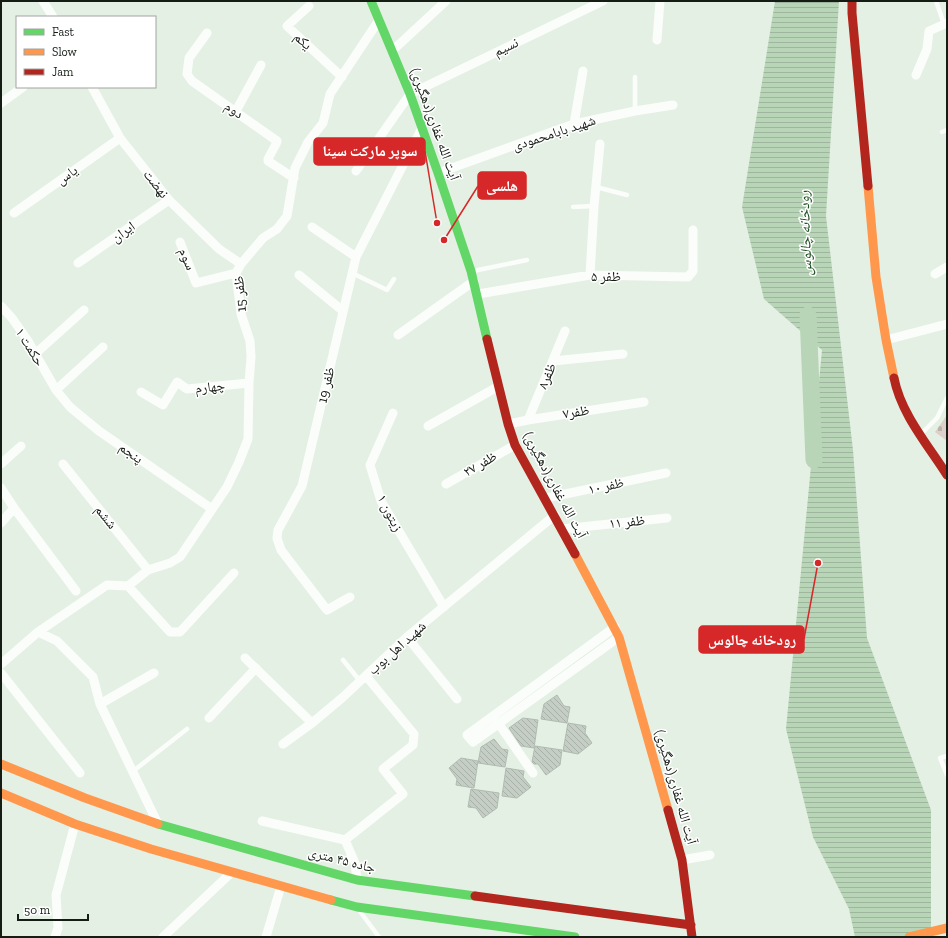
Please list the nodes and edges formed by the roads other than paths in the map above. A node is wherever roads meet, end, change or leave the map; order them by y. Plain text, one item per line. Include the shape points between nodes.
1 (43, 1) edge
2 (371, 1) edge
3 (446, 1) edge
4 (602, 1) edge
5 (660, 1) edge
6 (852, 1) edge
7 (936, 1) edge
8 (309, 6) dead end
9 (52, 16) edge
10 (379, 20) junction
11 (946, 24) edge
12 (207, 33) dead end
13 (657, 40) dead end
14 (392, 51) junction
15 (261, 65) dead end
16 (583, 72) dead end
17 (916, 75) dead end
18 (342, 77) junction
19 (636, 78) dead end
20 (22, 88) edge
21 (93, 88) edge
22 (410, 94) junction
23 (1, 103) edge
24 (673, 105) dead end
25 (236, 111) junction
26 (635, 111) junction
27 (574, 124) junction
28 (422, 128) junction
29 (120, 138) junction
30 (600, 144) dead end
31 (356, 172) dead end
32 (438, 173) junction
33 (294, 178) junction
34 (596, 188) junction
35 (627, 195) dead end
36 (168, 200) junction
37 (594, 206) junction
38 (573, 207) dead end
39 (14, 213) dead end
40 (312, 227) dead end
41 (693, 230) dead end
42 (180, 242) dead end
43 (356, 257) junction
44 (527, 260) dead end
45 (78, 263) dead end
46 (241, 264) junction
47 (947, 267) edge
48 (471, 271) junction
49 (236, 273) junction
50 (352, 273) junction
51 (935, 274) dead end
52 (299, 275) dead end
53 (590, 275) junction
54 (394, 279) dead end
55 (474, 281) junction
56 (478, 294) junction
57 (1, 306) edge
58 (84, 310) dead end
59 (343, 311) junction
60 (947, 324) edge
61 (565, 331) dead end
62 (398, 335) dead end
63 (886, 340) junction
64 (103, 346) dead end
65 (35, 354) junction
66 (623, 354) dead end
67 (553, 361) junction
68 (249, 383) junction
69 (499, 386) junction
70 (56, 390) junction
71 (141, 392) dead end
72 (947, 398) edge
73 (644, 402) dead end
74 (393, 413) dead end
75 (528, 420) junction
76 (508, 424) junction
77 (428, 426) dead end
78 (920, 435) junction
79 (515, 445) junction
80 (21, 446) dead end
81 (1, 464) edge
82 (63, 464) dead end
83 (666, 473) dead end
84 (947, 474) edge
85 (446, 484) dead end
86 (1, 488) edge
87 (546, 498) junction
88 (14, 508) junction
89 (212, 509) junction
90 (555, 515) junction
91 (667, 518) dead end
92 (1, 523) edge
93 (562, 528) junction
94 (148, 570) junction
95 (234, 573) dead end
96 (128, 586) junction
97 (76, 591) dead end
98 (350, 597) dead end
99 (444, 606) junction
100 (615, 627) junction
101 (38, 632) junction
102 (619, 637) junction
103 (406, 638) junction
104 (245, 658) dead end
105 (343, 660) dead end
106 (1, 664) edge
107 (256, 668) junction
108 (1, 673) edge
109 (154, 673) dead end
110 (363, 679) junction
111 (457, 699) dead end
112 (100, 704) junction
113 (492, 716) junction
114 (209, 718) dead end
115 (312, 723) junction
116 (498, 724) junction
117 (187, 729) dead end
118 (283, 744) dead end
119 (947, 756) edge
120 (1, 764) edge
121 (132, 772) junction
122 (80, 773) dead end
123 (533, 773) dead end
124 (947, 775) edge
125 (1, 793) edge
126 (262, 821) dead end
127 (75, 824) junction
128 (158, 824) junction
129 (345, 840) junction
130 (710, 854) dead end
131 (682, 860) junction
132 (232, 872) junction
133 (357, 880) junction
134 (281, 886) junction
135 (357, 907) junction
136 (691, 925) junction
137 (945, 929) edge
138 (55, 937) edge
139 (163, 937) edge
140 (266, 937) edge
141 (379, 937) edge
142 (575, 937) edge
143 (692, 937) edge
144 (909, 937) edge

1 - 9 street
2 - 10 street, آیت الله غفاری(دهگیری)
3 - 14 street
4 - 22 street, نسیم
5 - 13 street
6 - 63 street via 876,269
7 - 11 lane
8 - 18 street, یکم via 287,26
10 - 14 street, آیت الله غفاری(دهگیری)
10 - 18 street, ظفر 15
11 - 17 street via 929,31 927,49
12 - 25 street, دوم via 189,58 187,74 192,81
14 - 22 street, آیت الله غفاری(دهگیری)
15 - 25 street
16 - 27 street
18 - 33 street, ظفر 15 via 330,94 323,123 308,142 295,168
19 - 26 lane
20 - 23 street
21 - 29 street, نهضت
22 - 28 street, آیت الله غفاری(دهگیری)
22 - 31 street
24 - 26 street, شهید بابامحمودی
25 - 33 street, دوم via 277,141 268,161
26 - 27 street, شهید بابامحمودی
27 - 32 street, شهید بابامحمودی
28 - 32 street, آیت الله غفاری(دهگیری)
28 - 43 street, ظفر 19
29 - 36 street, نهضت
29 - 39 street, یاس
30 - 34 street
32 - 48 street, آیت الله غفاری(دهگیری)
33 - 46 street, ظفر 15 via 287,216 277,229 263,238
34 - 35 lane
34 - 37 street
36 - 45 street, ایران
36 - 46 street, نهضت via 219,249
37 - 38 lane
37 - 53 street
40 - 43 street
41 - 53 street, ظفر ۵ via 693,271 688,277
42 - 49 street, سوم via 196,282
43 - 50 street, ظفر 19
44 - 48 lane
46 - 49 street, ظفر 15
47 - 51 street
48 - 55 street, آیت الله غفاری(دهگیری)
49 - 68 street, ظفر 15 via 241,314 250,341
50 - 54 lane via 387,290
50 - 59 street, ظفر 19
52 - 59 street
53 - 56 street, ظفر ۵
55 - 56 street, آیت الله غفاری(دهگیری)
55 - 62 street
56 - 69 street, آیت الله غفاری(دهگیری)
57 - 65 street, حکمت ۱ via 12,318
58 - 65 street
59 - 98 street, ظفر 19 via 302,486 278,530 277,538 281,550 327,610
60 - 63 street
61 - 67 street, ظفر۸
63 - 78 street via 896,388
64 - 70 street
65 - 70 street, حکمت ۱
66 - 67 street
67 - 75 street, ظفر۸
68 - 71 street, چهارم via 187,389 177,382 163,405
68 - 89 street, ظفر 15 via 248,439 227,487
69 - 76 street, آیت الله غفاری(دهگیری)
69 - 77 street
70 - 89 street, پنجم via 70,406 99,430
72 - 78 lane via 937,418
73 - 75 street, ظفر۷
74 - 99 street, زیتون ۱ via 370,465 381,501
75 - 76 street, ظفر۷
76 - 79 street, آیت الله غفاری(دهگیری)
78 - 84 street
79 - 85 street, ظفر ۲۷
79 - 87 street, آیت الله غفاری(دهگیری)
80 - 81 street
82 - 94 street, ششم
83 - 87 street, ظفر ۱۰
86 - 88 street
87 - 90 street, آیت الله غفاری(دهگیری)
88 - 92 street
88 - 97 street
89 - 94 street, ظفر 15 via 180,557
90 - 93 street, آیت الله غفاری(دهگیری)
90 - 99 street, شهید اهل بوب
91 - 93 street, ظفر ۱۱
93 - 100 street, آیت الله غفاری(دهگیری)
94 - 96 street
95 - 96 street via 180,632 170,632
96 - 101 street via 107,585
99 - 103 street, شهید اهل بوب
100 - 102 street, آیت الله غفاری(دهگیری)
100 - 113 street
101 - 106 street
101 - 112 street via 57,641 93,677
102 - 116 street
102 - 131 street, آیت الله غفاری(دهگیری)
103 - 110 street, شهید اهل بوب
103 - 111 street
104 - 107 street
105 - 110 lane
107 - 114 street
107 - 115 street
108 - 122 street
109 - 112 street
110 - 115 street, شهید اهل بوب
110 - 129 street via 414,734 413,745 383,769 403,794
112 - 121 street
113 - 116 street
113 - 116 street via 467,735 473,742
115 - 118 street, شهید اهل بوب
116 - 123 street
117 - 121 lane
119 - 124 lane via 940,758
120 - 128 street, جاده ۴۵ متری
121 - 128 street
125 - 127 street
126 - 129 street
127 - 132 street
127 - 138 street via 56,895 58,928
128 - 133 street, جاده ۴۵ متری
129 - 133 street via 355,863
130 - 131 street
131 - 136 street, آیت الله غفاری(دهگیری)
132 - 134 street
132 - 139 street
133 - 136 street, جاده ۴۵ متری
134 - 135 street
134 - 140 street
135 - 141 lane
135 - 142 street
136 - 143 street, آیت الله غفاری(دهگیری)
137 - 144 street

